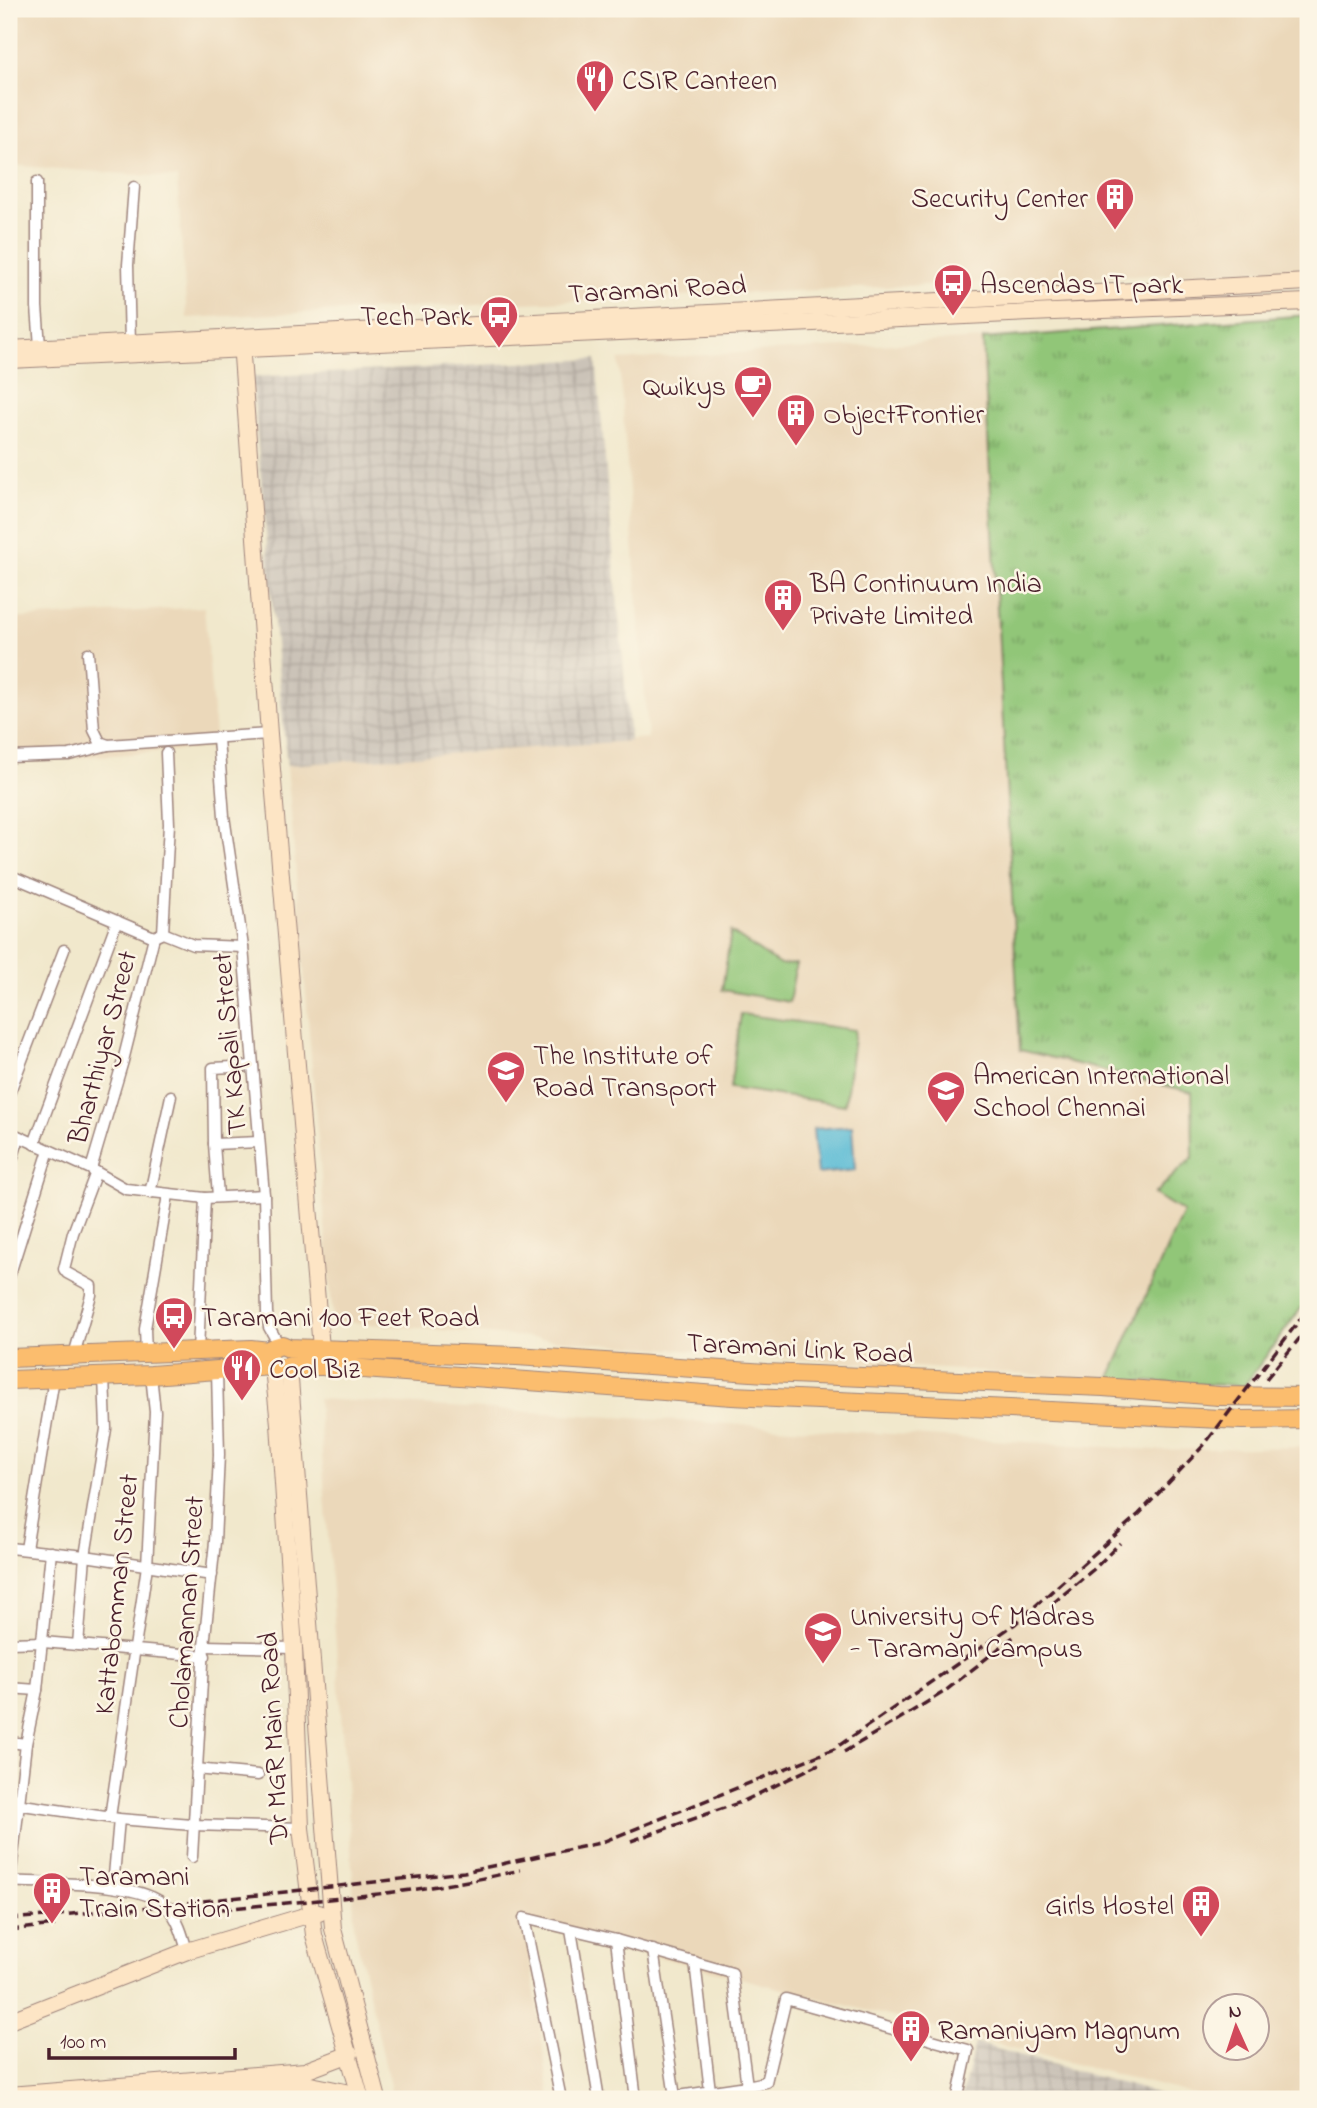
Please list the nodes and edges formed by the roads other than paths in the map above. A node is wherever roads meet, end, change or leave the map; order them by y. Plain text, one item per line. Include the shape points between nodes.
1 (37, 182) dead end
2 (134, 187) dead end
3 (1308, 282) edge
4 (1308, 302) edge
5 (130, 344) junction
6 (241, 344) junction
7 (40, 346) junction
8 (9, 349) edge
9 (9, 360) edge
10 (88, 653) dead end
11 (269, 734) junction
12 (218, 739) junction
13 (108, 745) junction
14 (166, 753) dead end
15 (9, 757) edge
16 (11, 876) edge
17 (9, 888) edge
18 (117, 921) junction
19 (159, 935) junction
20 (243, 947) junction
21 (64, 950) dead end
22 (9, 1058) edge
23 (21, 1061) junction
24 (253, 1066) junction
25 (9, 1094) edge
26 (172, 1096) dead end
27 (14, 1135) edge
28 (259, 1142) junction
29 (34, 1144) junction
30 (214, 1144) junction
31 (49, 1150) junction
32 (9, 1169) edge
33 (93, 1170) junction
34 (150, 1193) junction
35 (168, 1195) junction
36 (264, 1195) junction
37 (218, 1196) junction
38 (205, 1198) junction
39 (9, 1277) edge
40 (321, 1348) junction
41 (198, 1351) junction
42 (146, 1353) junction
43 (74, 1355) junction
44 (10, 1358) edge
45 (280, 1359) junction
46 (322, 1366) junction
47 (217, 1370) junction
48 (152, 1375) junction
49 (104, 1376) junction
50 (54, 1378) junction
51 (9, 1380) edge
52 (1308, 1397) edge
53 (1308, 1419) edge
54 (9, 1548) edge
55 (26, 1549) junction
56 (51, 1552) junction
57 (85, 1556) junction
58 (147, 1566) junction
59 (212, 1575) junction
60 (43, 1642) junction
61 (9, 1643) edge
62 (78, 1646) junction
63 (294, 1648) junction
64 (136, 1651) junction
65 (204, 1651) junction
66 (9, 1688) edge
67 (37, 1690) junction
68 (9, 1742) edge
69 (26, 1744) junction
70 (196, 1769) junction
71 (258, 1775) dead end
72 (13, 1804) edge
73 (114, 1818) junction
74 (192, 1825) junction
75 (300, 1828) junction
76 (191, 1857) dead end
77 (10, 1881) edge
78 (113, 1888) junction
79 (332, 1913) junction
80 (312, 1914) junction
81 (571, 1930) junction
82 (616, 1940) junction
83 (653, 1950) junction
84 (187, 1951) junction
85 (695, 1962) junction
86 (9, 2021) edge
87 (350, 2054) junction
88 (747, 2086) junction
89 (710, 2091) junction
90 (9, 2095) edge
91 (360, 2097) edge
92 (666, 2098) edge
93 (957, 2098) edge
94 (97, 2099) edge
95 (378, 2099) edge
96 (561, 2099) edge
97 (599, 2099) edge
98 (636, 2099) edge
99 (745, 2099) edge
100 (971, 2099) edge

1 - 7 street
2 - 5 street via 128,265
3 - 6 street, Taramani Road
4 - 6 street, Taramani Road
5 - 6 street, Taramani Road
5 - 7 street, Taramani Road
6 - 9 street, Taramani Road
6 - 11 street
7 - 8 street, Taramani Road
10 - 13 street via 94,730 100,742
11 - 12 street
11 - 40 street
12 - 13 street
12 - 20 street, TK Kapali Street
13 - 15 street via 69,755
14 - 19 street, Bharthiyar Street via 169,824
16 - 17 street
16 - 18 street
18 - 19 street
18 - 29 street
19 - 20 street via 193,945
19 - 33 street, Bharthiyar Street
20 - 24 street, TK Kapali Street
21 - 23 street
22 - 23 street
23 - 25 street
24 - 28 street, TK Kapali Street
24 - 30 street via 213,1068
26 - 34 street
27 - 29 street
27 - 32 street
28 - 30 street
28 - 36 street, TK Kapali Street
29 - 31 street
30 - 37 street
31 - 33 street
31 - 39 street
33 - 34 street via 126,1189
33 - 43 street, Bharthiyar Street via 64,1269 91,1286
34 - 35 street
35 - 38 street
35 - 42 street via 145,1329
36 - 37 street
36 - 45 street, TK Kapali Street via 267,1312
37 - 38 street
38 - 41 street
40 - 45 main road, Taramani Link Road
40 - 46 street
40 - 52 main road, Taramani Link Road
41 - 42 main road
41 - 45 main road
42 - 43 main road
43 - 44 main road
45 - 46 main road, Taramani Link Road
45 - 47 main road
45 - 63 street, Dr MGR Main Road via 279,1424
45 - 79 street, Dr MGR Main Road
46 - 53 main road, Taramani Link Road via 732,1396 1242,1420
47 - 48 main road
47 - 59 street, Cholamannan Street via 219,1455
48 - 49 main road
48 - 58 street, Kattabomman Street via 155,1412
49 - 50 main road
49 - 57 street via 106,1429
50 - 51 main road
50 - 55 street
54 - 55 street
55 - 56 street
56 - 57 street
56 - 60 street
57 - 58 street
57 - 62 street
58 - 59 street
58 - 64 street, Kattabomman Street
59 - 65 street, Cholamannan Street
60 - 61 street
60 - 62 street
60 - 67 street
62 - 64 street
63 - 65 street
63 - 75 street, Dr MGR Main Road
64 - 65 street
64 - 73 street, Kattabomman Street
65 - 70 street, Cholamannan Street
66 - 67 street
67 - 69 street
68 - 69 street
69 - 72 street
70 - 71 street
70 - 74 street, Cholamannan Street
72 - 73 street
72 - 77 street
73 - 74 street
73 - 78 street, Kattabomman Street
74 - 75 street
74 - 76 street, Cholamannan Street
75 - 80 street, Dr MGR Main Road
77 - 78 street
78 - 84 street via 154,1896 169,1908
79 - 80 street
79 - 95 street, Dr MGR Main Road
80 - 84 street
80 - 87 street, Dr MGR Main Road
81 - 82 street
81 - 96 street via 524,1918
81 - 97 street
82 - 83 street
82 - 98 street
83 - 85 street
83 - 92 street
84 - 86 street
85 - 88 street via 732,1973
85 - 89 street
87 - 90 street via 305,2071
87 - 91 street, Dr MGR Main Road
88 - 89 street
88 - 93 street via 766,2082 786,1998 968,2049
88 - 99 street
89 - 92 street
91 - 94 street via 311,2085
93 - 100 street

